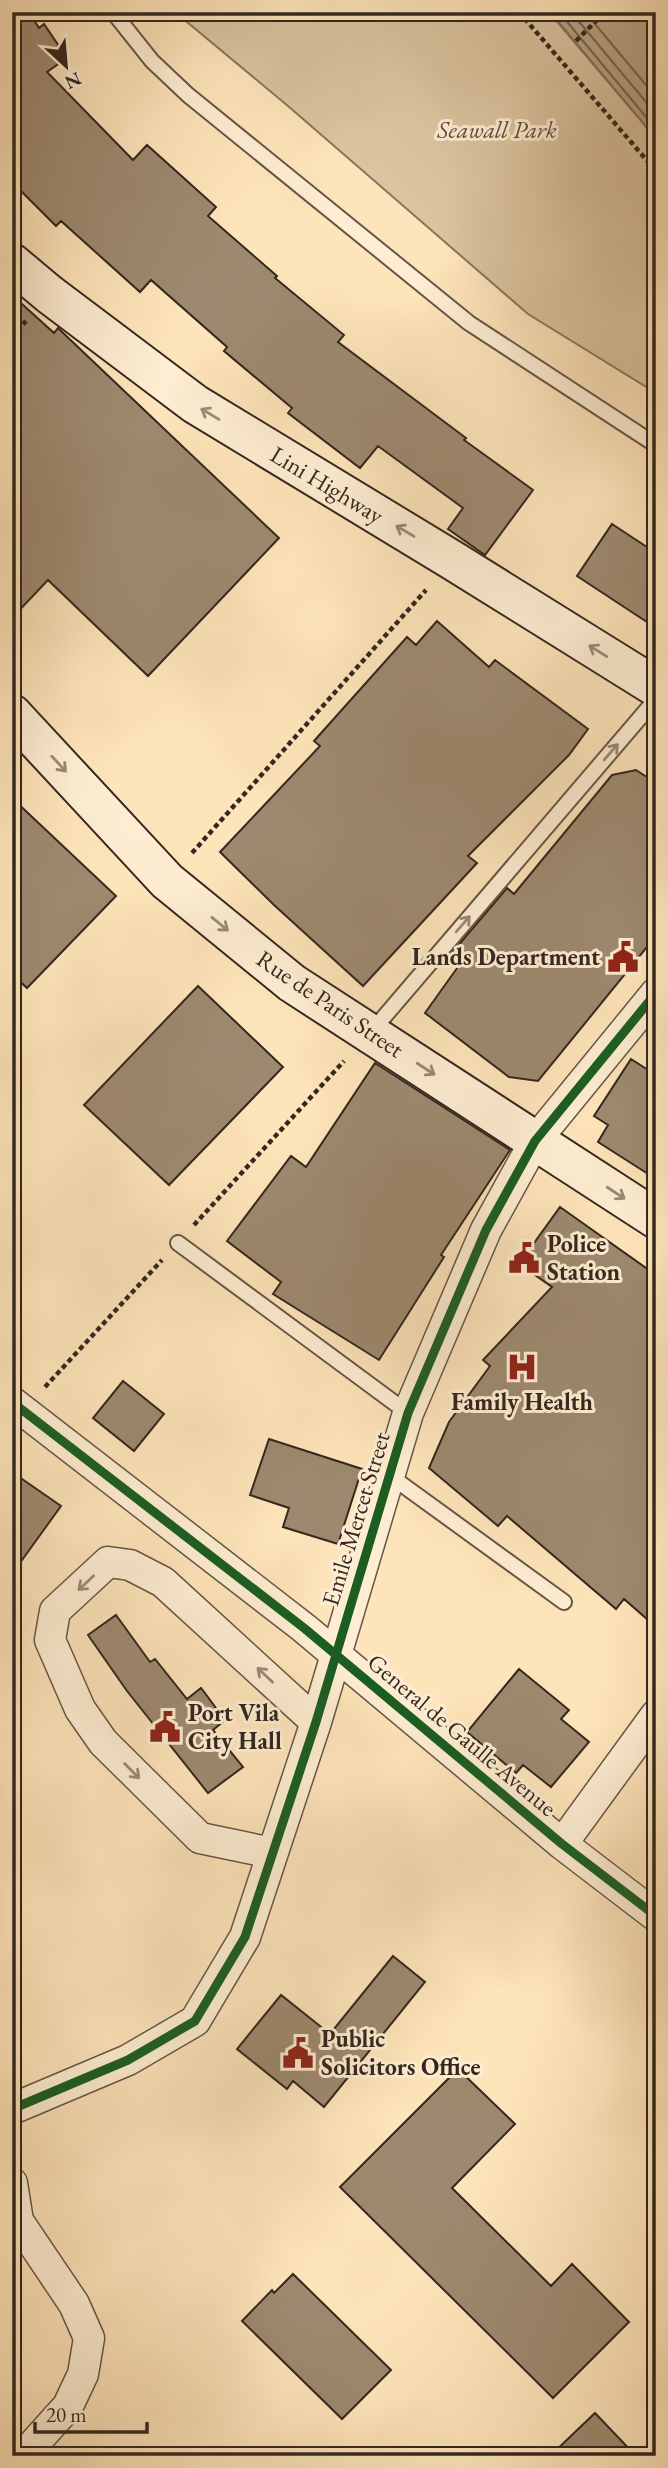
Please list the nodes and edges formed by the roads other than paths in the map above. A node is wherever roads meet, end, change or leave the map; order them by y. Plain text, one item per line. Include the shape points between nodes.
1 (113, 12) edge
2 (12, 263) edge
3 (656, 445) edge
4 (656, 687) edge
5 (656, 699) edge
6 (14, 721) edge
7 (656, 993) edge
8 (371, 1032) junction
9 (535, 1141) junction
10 (656, 1219) edge
11 (177, 1243) dead end
12 (12, 1402) edge
13 (408, 1413) junction
14 (389, 1475) junction
15 (564, 1602) dead end
16 (335, 1655) junction
17 (656, 1715) edge
18 (316, 1721) junction
19 (562, 1843) junction
20 (272, 1853) junction
21 (656, 1916) edge
22 (12, 2109) edge
23 (12, 2183) edge
24 (15, 2219) edge
25 (23, 2456) edge

1 - 3 lane via 152,61 188,95 469,323
4 -> 2 street, Lini Highway via 195,404
8 -> 5 lane
6 -> 8 street, Rue de Paris Street via 167,881 292,983
7 - 9 street, Emile Mercet Street
8 -> 9 street, Rue de Paris Street
9 -> 10 street, Rue de Paris Street
9 - 13 street, Emile Mercet Street via 486,1230
11 - 13 lane
12 - 16 street, General de Gaulle Avenue
13 - 14 street, Emile Mercet Street
14 - 15 lane
14 - 16 street, Emile Mercet Street
16 - 18 street, Emile Mercet Street
16 - 19 street, General de Gaulle Avenue
17 - 19 street
18 - 20 street, Emile Mercet Street
18 -> 20 street via 163,1582 130,1565 108,1563 55,1611 50,1640 80,1709 103,1742 200,1838
19 - 21 street, General de Gaulle Avenue
20 - 22 street, Emile Mercet Street via 245,1937 195,2021 128,2060
23 - 24 street
24 - 25 street via 74,2304 89,2338 83,2374 68,2406

